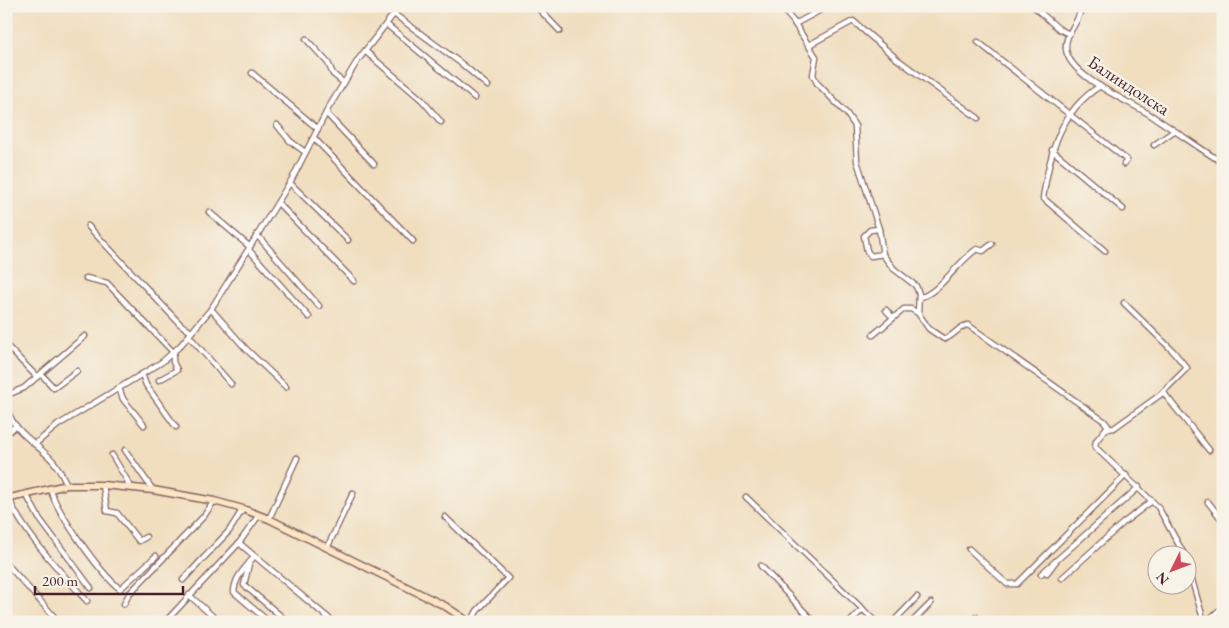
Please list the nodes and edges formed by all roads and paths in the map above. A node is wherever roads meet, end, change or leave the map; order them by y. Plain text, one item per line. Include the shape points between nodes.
1 (400, 6) edge
2 (536, 6) edge
3 (828, 6) edge
4 (1033, 6) edge
5 (1081, 6) edge
6 (784, 7) edge
7 (394, 14) junction
8 (386, 24) junction
9 (795, 24) junction
10 (560, 32) dead end
11 (1069, 34) junction
12 (306, 39) dead end
13 (978, 42) dead end
14 (809, 46) junction
15 (366, 51) junction
16 (252, 73) dead end
17 (344, 84) junction
18 (488, 86) dead end
19 (1100, 86) junction
20 (475, 98) dead end
21 (326, 113) junction
22 (1070, 115) junction
23 (978, 118) dead end
24 (441, 122) dead end
25 (277, 125) dead end
26 (318, 129) junction
27 (1174, 131) junction
28 (314, 138) junction
29 (1154, 145) dead end
30 (1052, 150) junction
31 (305, 152) junction
32 (1223, 163) edge
33 (374, 164) dead end
34 (1124, 164) dead end
35 (290, 183) junction
36 (278, 203) junction
37 (1123, 209) dead end
38 (209, 212) dead end
39 (88, 226) dead end
40 (879, 229) junction
41 (257, 235) junction
42 (348, 240) dead end
43 (413, 242) dead end
44 (992, 244) dead end
45 (249, 248) junction
46 (1105, 252) dead end
47 (883, 254) junction
48 (1223, 272) edge
49 (86, 278) dead end
50 (1223, 278) edge
51 (354, 281) dead end
52 (919, 296) junction
53 (1124, 303) dead end
54 (320, 306) dead end
55 (211, 309) junction
56 (886, 310) dead end
57 (918, 313) junction
58 (309, 316) dead end
59 (893, 318) junction
60 (190, 334) junction
61 (873, 335) dead end
62 (84, 336) dead end
63 (6, 345) edge
64 (173, 353) junction
65 (77, 371) dead end
66 (142, 374) junction
67 (39, 375) junction
68 (160, 380) dead end
69 (231, 384) dead end
70 (286, 387) dead end
71 (119, 388) junction
72 (1163, 392) junction
73 (6, 395) edge
74 (6, 403) edge
75 (7, 412) edge
76 (144, 425) dead end
77 (16, 426) junction
78 (176, 427) dead end
79 (1107, 429) junction
80 (6, 434) edge
81 (35, 444) junction
82 (125, 450) dead end
83 (1209, 450) dead end
84 (112, 455) dead end
85 (297, 458) dead end
86 (1126, 475) junction
87 (67, 485) junction
88 (102, 485) junction
89 (131, 487) junction
90 (50, 488) junction
91 (1139, 488) junction
92 (153, 490) junction
93 (353, 493) dead end
94 (26, 494) junction
95 (746, 497) dead end
96 (8, 498) edge
97 (214, 501) junction
98 (1152, 501) junction
99 (1208, 502) dead end
100 (243, 509) junction
101 (259, 515) junction
102 (445, 517) dead end
103 (269, 519) junction
104 (1223, 521) edge
105 (146, 537) dead end
106 (239, 543) junction
107 (1180, 546) edge
108 (327, 548) junction
109 (968, 550) dead end
110 (156, 556) dead end
111 (254, 556) junction
112 (6, 563) edge
113 (250, 564) junction
114 (761, 566) dead end
115 (1044, 573) dead end
116 (1062, 578) dead end
117 (184, 580) dead end
118 (91, 588) dead end
119 (1196, 591) edge
120 (189, 595) junction
121 (917, 597) dead end
122 (87, 601) dead end
123 (931, 603) dead end
124 (124, 604) dead end
125 (1223, 607) edge
126 (864, 609) junction
127 (282, 617) dead end
128 (976, 617) dead end
129 (167, 620) dead end
130 (332, 621) edge
131 (59, 622) edge
132 (219, 622) edge
133 (269, 622) edge
134 (470, 622) edge
135 (814, 622) edge
136 (850, 622) edge
137 (876, 622) edge
138 (893, 622) edge
139 (912, 622) edge
140 (981, 622) edge
141 (1205, 622) edge

1 - 7 street
2 - 10 street
3 - 9 street
4 - 11 street
5 - 11 street
6 - 9 street
7 - 8 street
7 - 18 street
8 - 15 street
8 - 20 street
9 - 14 street
11 - 19 street, Балиндолска via 1066,51 1071,60
12 - 17 street
13 - 22 street
14 - 23 street via 852,21 897,59
14 - 40 street via 817,60 813,75 817,83 855,126 857,161
15 - 17 street
15 - 24 street via 422,100
16 - 26 street
17 - 21 street
19 - 22 street via 1074,107
19 - 27 street, Балиндолска
21 - 26 street
21 - 33 street
22 - 30 street via 1060,128
22 - 34 street via 1127,160
25 - 31 street
26 - 28 street
27 - 29 street
27 - 32 street, Балиндолска
28 - 31 street
28 - 43 street
30 - 37 street
30 - 46 street via 1043,198
31 - 35 street
35 - 36 street
35 - 42 street
36 - 41 street
36 - 51 street
38 - 45 street
39 - 60 street
40 - 47 street
40 - 47 street via 870,230 864,236 871,256
41 - 45 street
41 - 54 street
44 - 52 street via 983,251 978,249 966,256 937,286
45 - 55 street
45 - 58 street
47 - 52 street via 894,269 916,286
48 - 50 street via 1220,275
49 - 64 street via 107,283
52 - 57 street
53 - 72 street via 1186,368
55 - 60 street
55 - 70 street
56 - 59 street
57 - 59 street via 904,309
57 - 79 street via 941,338 952,336 965,325 971,326 1094,412
59 - 61 street
60 - 64 street
60 - 69 street
62 - 67 street
63 - 67 street
64 - 66 street
64 - 68 street via 177,370
65 - 67 street via 54,388
66 - 71 street
66 - 78 street via 146,385
67 - 73 street via 20,391
71 - 76 street via 123,399
71 - 81 street via 58,425
72 - 79 street via 1114,428
72 - 83 street
74 - 75 street
75 - 77 street
77 - 80 street
77 - 81 street
79 - 86 street via 1095,447
81 - 87 street via 53,462
82 - 92 street
84 - 89 street
85 - 103 street
86 - 91 street
86 - 109 street via 1017,584 1007,584
87 - 88 main road
87 - 90 main road
88 - 89 main road
88 - 105 street via 107,510 117,513 139,541
89 - 92 main road
90 - 94 main road
90 - 110 street via 73,530 118,588 122,589
91 - 98 street
91 - 115 street
92 - 97 main road
93 - 108 street
94 - 96 main road
94 - 118 street via 39,518
95 - 126 street
96 - 122 street via 43,550
97 - 100 main road
97 - 124 street via 204,516 129,594
98 - 107 street
98 - 116 street
99 - 104 street
100 - 101 main road
100 - 117 street via 229,531
101 - 103 main road
101 - 106 street
102 - 134 street via 508,578
103 - 108 main road
106 - 111 street
106 - 120 street
108 - 134 main road via 445,606
111 - 113 street
111 - 130 street
112 - 131 street
113 - 127 street via 244,585
113 - 133 street via 238,574 234,592
114 - 135 street
119 - 141 street
120 - 129 street
120 - 132 street
121 - 138 street
123 - 139 street
125 - 141 street
126 - 136 street
126 - 137 street
128 - 140 street

